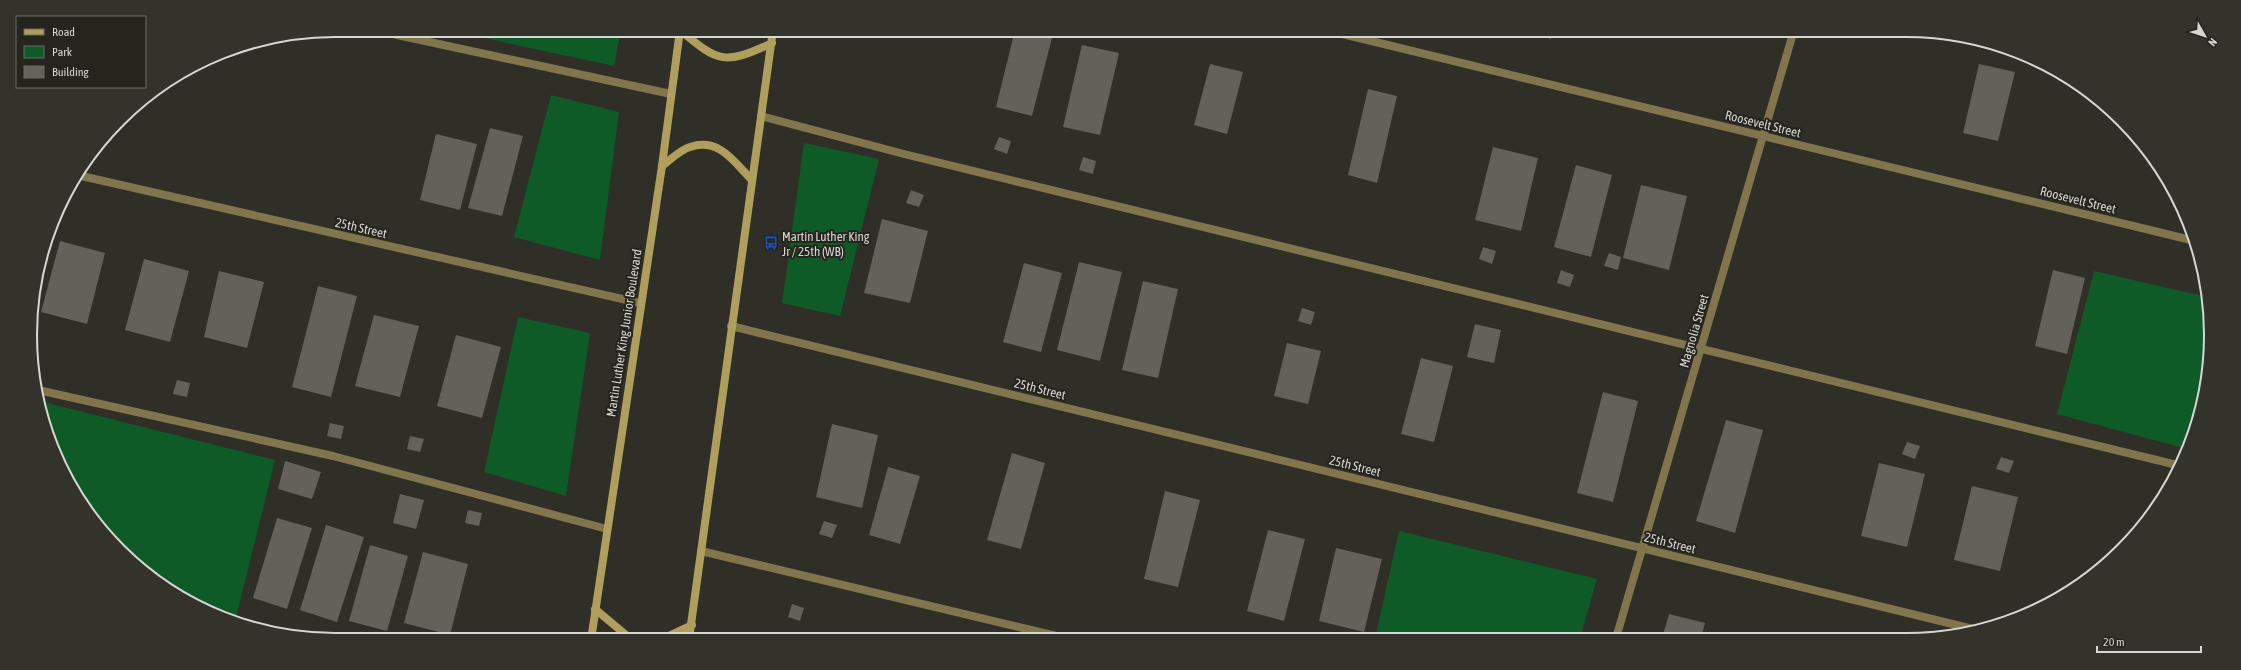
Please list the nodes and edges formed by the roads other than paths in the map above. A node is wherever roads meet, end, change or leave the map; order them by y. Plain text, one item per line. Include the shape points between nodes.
1 (406, 37) edge
2 (679, 37) edge
3 (688, 37) edge
4 (772, 37) edge
5 (1355, 37) edge
6 (1792, 37) edge
7 (772, 43) junction
8 (671, 94) junction
9 (761, 116) junction
10 (1763, 136) junction
11 (662, 166) junction
12 (83, 176) edge
13 (752, 180) junction
14 (2188, 239) edge
15 (640, 303) junction
16 (731, 326) junction
17 (1701, 349) junction
18 (43, 391) edge
19 (2174, 464) edge
20 (607, 529) junction
21 (1642, 548) junction
22 (701, 551) junction
23 (596, 609) junction
24 (692, 625) junction
25 (1964, 627) edge
26 (591, 633) edge
27 (624, 633) edge
28 (676, 633) edge
29 (690, 633) edge
30 (1044, 633) edge
31 (1617, 633) edge

1 - 8 street
2 - 8 main road, Martin Luther King Junior Boulevard
3 - 7 main road via 722,59 745,55
4 - 7 main road
5 - 10 street, Roosevelt Street
6 - 10 street, Magnolia Street
7 - 9 main road
8 - 11 main road, Martin Luther King Junior Boulevard
9 - 13 main road
9 - 17 street via 904,154
10 - 14 street, Roosevelt Street
10 - 17 street, Magnolia Street
11 - 13 main road via 689,147 706,143 723,150
11 - 15 main road, Martin Luther King Junior Boulevard
12 - 15 street, 25th Street
13 - 16 main road
15 - 20 main road, Martin Luther King Junior Boulevard
16 - 21 street, 25th Street
16 - 22 main road
17 - 19 street
17 - 21 street, Magnolia Street
18 - 20 street via 333,456
20 - 23 main road, Martin Luther King Junior Boulevard
21 - 25 street, 25th Street
21 - 31 street, Magnolia Street
22 - 24 main road
22 - 30 street
23 - 26 main road, Martin Luther King Junior Boulevard
23 - 27 main road
24 - 28 main road
24 - 29 main road

